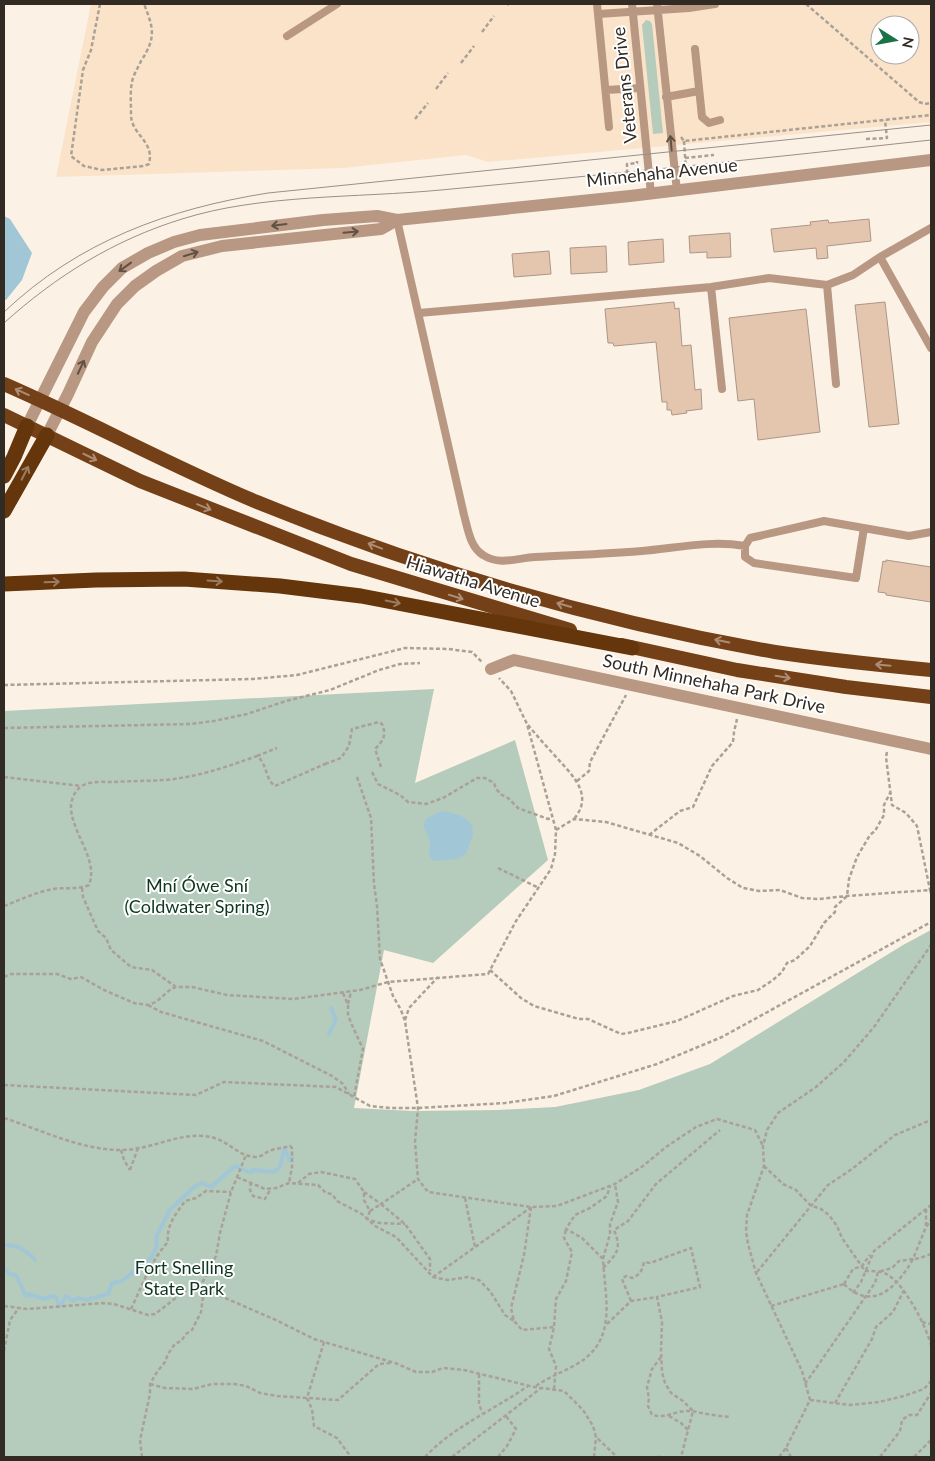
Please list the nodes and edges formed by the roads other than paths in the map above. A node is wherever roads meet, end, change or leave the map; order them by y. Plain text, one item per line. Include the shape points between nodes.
1 (337, 4) edge
2 (597, 4) edge
3 (715, 4) edge
4 (658, 7) edge
5 (632, 8) edge
6 (598, 14) junction
7 (287, 36) dead end
8 (695, 49) dead end
9 (640, 88) junction
10 (606, 90) junction
11 (699, 91) junction
12 (666, 97) junction
13 (720, 120) dead end
14 (609, 127) dead end
15 (931, 160) edge
16 (677, 191) junction
17 (651, 194) junction
18 (397, 220) junction
19 (931, 228) edge
20 (880, 257) junction
21 (827, 285) junction
22 (711, 287) junction
23 (419, 313) junction
24 (931, 348) edge
25 (4, 384) edge
26 (836, 384) dead end
27 (722, 389) dead end
28 (40, 400) junction
29 (59, 410) junction
30 (4, 415) edge
31 (27, 426) junction
32 (46, 435) junction
33 (4, 476) edge
34 (4, 511) edge
35 (864, 528) junction
36 (931, 532) edge
37 (745, 546) junction
38 (4, 584) edge
39 (632, 648) junction
40 (491, 669) road end
41 (931, 670) edge
42 (931, 697) edge
43 (931, 749) edge

1 - 7 lane
2 - 6 lane
3 - 4 lane via 689,8
4 - 5 lane
4 - 12 lane
5 - 6 lane
5 - 9 lane, Veterans Drive
6 - 10 lane
8 - 11 lane
9 - 10 lane
9 - 17 lane, Veterans Drive
10 - 14 lane
11 - 12 lane
11 - 13 lane via 702,117 709,123
16 -> 12 lane
15 - 16 street, Minnehaha Avenue
16 - 17 street, Minnehaha Avenue
17 - 18 street, Minnehaha Avenue
18 - 23 lane
18 -> 28 street, Minnehaha Avenue via 377,216 323,220 200,235 148,253 122,268 84,312
29 -> 18 street, Minnehaha Avenue via 92,342 117,304 135,286 182,256 222,246 381,229
19 - 20 lane
20 - 21 lane via 853,275
20 - 24 lane
21 - 22 lane via 769,278
21 - 26 lane
22 - 23 lane
22 - 27 lane
23 - 37 lane via 464,515 473,545 482,554 492,560 514,561 709,543
28 -> 25 highway
28 - 29 highway, Hiawatha Avenue
28 - 31 street, Minnehaha Avenue
29 - 32 street, Minnehaha Avenue
41 -> 29 highway, Hiawatha Avenue via 766,650 589,612 486,583 421,563 257,502
30 - 31 highway
31 - 32 highway, Hiawatha Avenue
31 - 33 highway
34 -> 32 highway
32 -> 39 highway, Hiawatha Avenue via 140,481 351,564
35 - 36 lane via 909,536
35 - 37 lane via 824,521 750,538
35 - 37 lane via 856,578 754,563 745,557
38 -> 39 highway via 184,579 280,586 361,596
39 -> 42 highway, Hiawatha Avenue via 737,670
40 - 43 street, South Minnehaha Park Drive via 514,660

